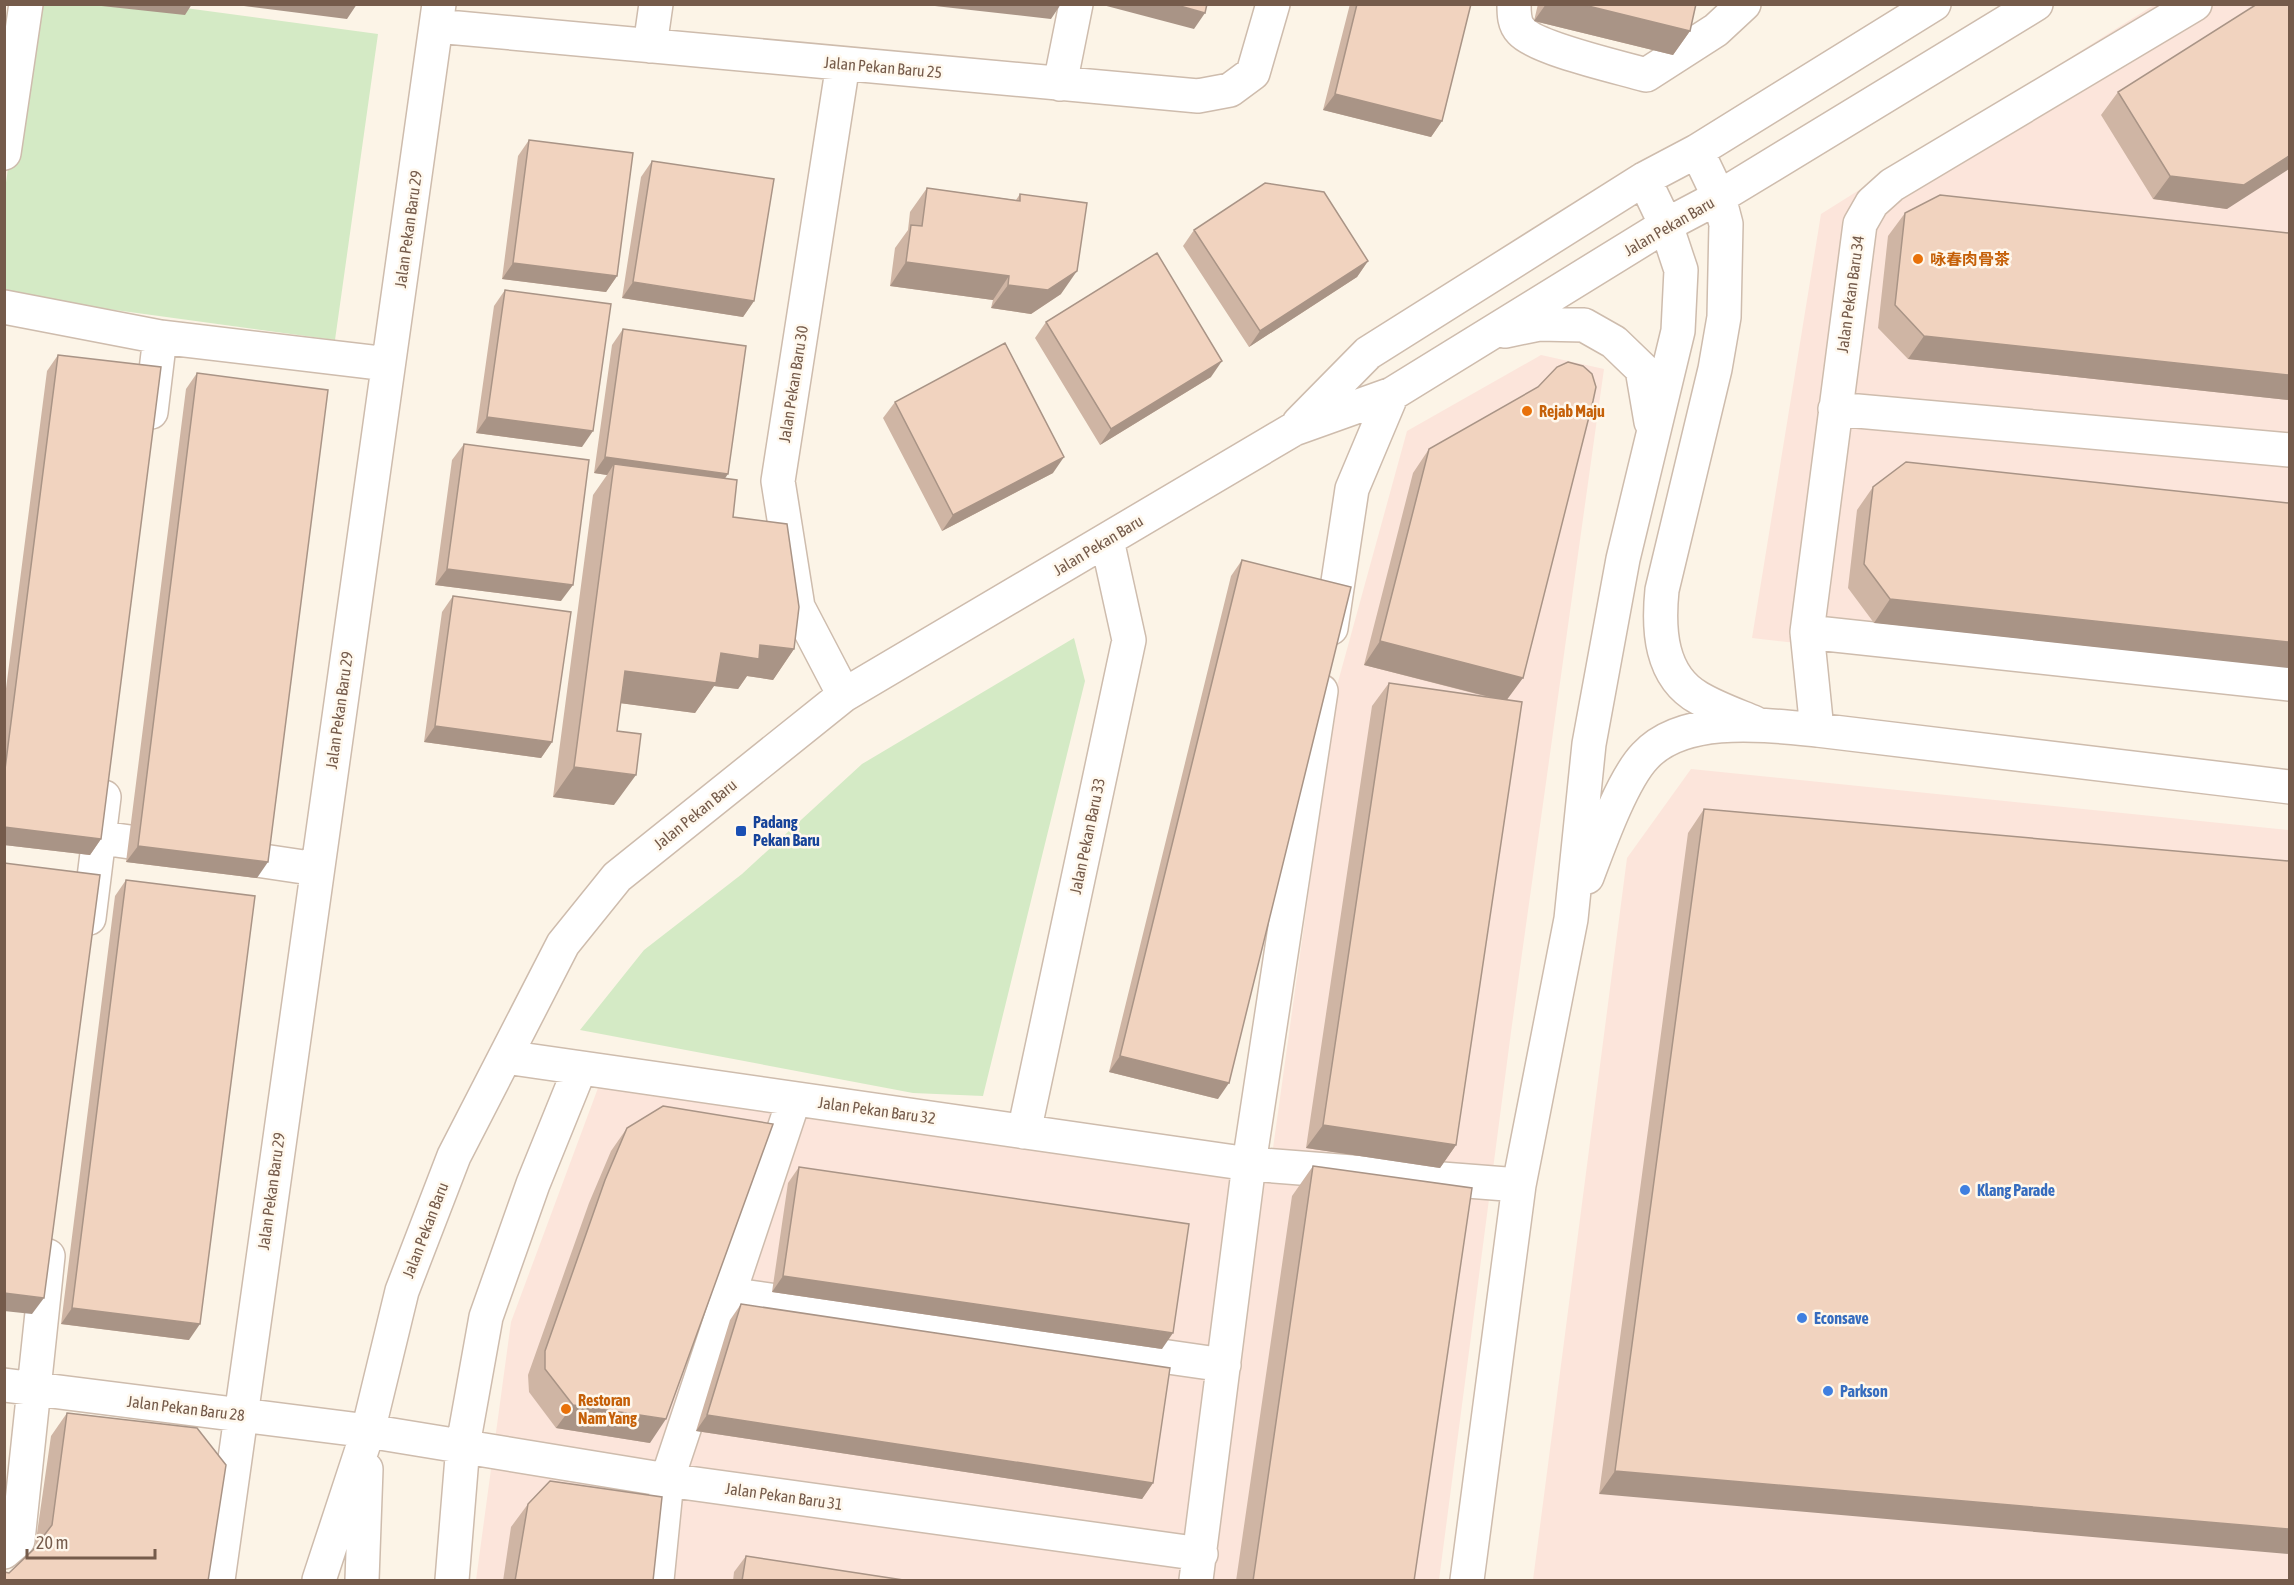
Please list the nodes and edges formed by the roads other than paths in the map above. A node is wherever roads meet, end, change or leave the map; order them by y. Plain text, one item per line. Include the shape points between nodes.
1 (26, 4) edge
2 (656, 4) edge
3 (1076, 4) edge
4 (1272, 4) edge
5 (1514, 4) edge
6 (1744, 4) edge
7 (1934, 4) edge
8 (2036, 4) edge
9 (2195, 4) edge
10 (438, 15) edge
11 (1718, 17) edge
12 (650, 46) junction
13 (843, 63) junction
14 (1060, 84) junction
15 (9, 86) edge
16 (1697, 151) junction
17 (4, 153) edge
18 (1644, 179) junction
19 (1719, 197) junction
20 (1666, 225) junction
21 (4, 307) edge
22 (1489, 334) junction
23 (160, 337) junction
24 (388, 364) junction
25 (1392, 394) junction
26 (1835, 409) junction
27 (1294, 429) junction
28 (1654, 439) junction
29 (147, 442) edge
30 (2289, 450) edge
31 (1107, 540) junction
32 (1807, 632) junction
33 (2289, 684) edge
34 (844, 695) junction
35 (1759, 725) junction
36 (1817, 730) junction
37 (108, 768) edge
38 (2289, 787) edge
39 (4, 824) edge
40 (99, 837) junction
41 (317, 869) junction
42 (1571, 919) junction
43 (86, 943) edge
44 (505, 1057) junction
45 (580, 1068) junction
46 (794, 1099) junction
47 (1024, 1132) junction
48 (1249, 1164) junction
49 (1519, 1185) junction
50 (52, 1225) edge
51 (728, 1294) junction
52 (1224, 1365) junction
53 (18, 1387) edge
54 (239, 1415) junction
55 (368, 1431) junction
56 (463, 1445) junction
57 (667, 1480) junction
58 (4, 1552) edge
59 (1198, 1567) edge
60 (218, 1581) edge
61 (319, 1581) edge
62 (362, 1581) edge
63 (452, 1581) edge
64 (657, 1581) edge
65 (1467, 1581) edge

1 - 15 street
2 - 12 street
3 - 14 street
4 - 14 street, Jalan Pekan Baru 25 via 1252,73 1230,90 1198,96
5 - 11 street via 1520,31 1536,42 1646,75
6 - 11 street
7 - 16 street, Jalan Pekan Baru
8 - 19 street, Jalan Pekan Baru
9 - 26 street, Jalan Pekan Baru 34 via 1892,185 1872,203 1860,224 1854,248
10 - 12 street, Jalan Pekan Baru 25
10 - 24 street, Jalan Pekan Baru 29
12 - 13 street, Jalan Pekan Baru 25
13 - 14 street, Jalan Pekan Baru 25
13 - 34 street, Jalan Pekan Baru 30 via 778,481 798,608
15 - 17 street
16 - 18 street, Jalan Pekan Baru
16 - 19 street
18 - 20 street
18 - 27 street, Jalan Pekan Baru via 1368,353
19 - 20 street, Jalan Pekan Baru
19 - 35 street via 1726,224 1724,317 1662,590 1659,621 1663,650 1675,676 1697,697
20 - 22 street, Jalan Pekan Baru
20 - 28 street via 1680,270 1678,331
21 - 23 street
22 - 25 street, Jalan Pekan Baru
22 - 28 street via 1539,324 1584,326 1614,342 1642,369
23 - 24 street
23 - 29 street
24 - 41 street, Jalan Pekan Baru 29
25 - 27 street, Jalan Pekan Baru
25 - 48 street via 1352,489
26 - 30 street
26 - 32 street, Jalan Pekan Baru 34
27 - 31 street, Jalan Pekan Baru
28 - 42 street via 1623,559 1589,744
31 - 34 street, Jalan Pekan Baru
31 - 47 street, Jalan Pekan Baru 33 via 1129,640
32 - 33 street
32 - 36 street, Jalan Pekan Baru 34
34 - 44 street, Jalan Pekan Baru via 616,877 563,944
35 - 36 street
35 - 42 street via 1689,730 1663,741 1644,757 1603,835
36 - 38 street
37 - 40 street
39 - 40 street
40 - 41 street
40 - 43 street
41 - 54 street, Jalan Pekan Baru 29
42 - 49 street
44 - 45 street, Jalan Pekan Baru 32
44 - 55 street, Jalan Pekan Baru via 454,1156 402,1291
45 - 46 street, Jalan Pekan Baru 32
45 - 56 street via 533,1184 486,1317
46 - 47 street, Jalan Pekan Baru 32
46 - 51 street
47 - 48 street, Jalan Pekan Baru 32
48 - 49 street, Jalan Pekan Baru 32
48 - 52 street
49 - 65 street
50 - 53 street
51 - 52 street
51 - 57 street
52 - 59 street
53 - 54 street, Jalan Pekan Baru 28
53 - 58 street via 18,1540
54 - 55 street, Jalan Pekan Baru 28
54 - 60 street, Jalan Pekan Baru 29
55 - 56 street, Jalan Pekan Baru 31
55 - 61 street, Jalan Pekan Baru
55 - 62 street, Jalan Pekan Baru
56 - 57 street, Jalan Pekan Baru 31
56 - 63 street
57 - 59 street, Jalan Pekan Baru 31
57 - 64 street

